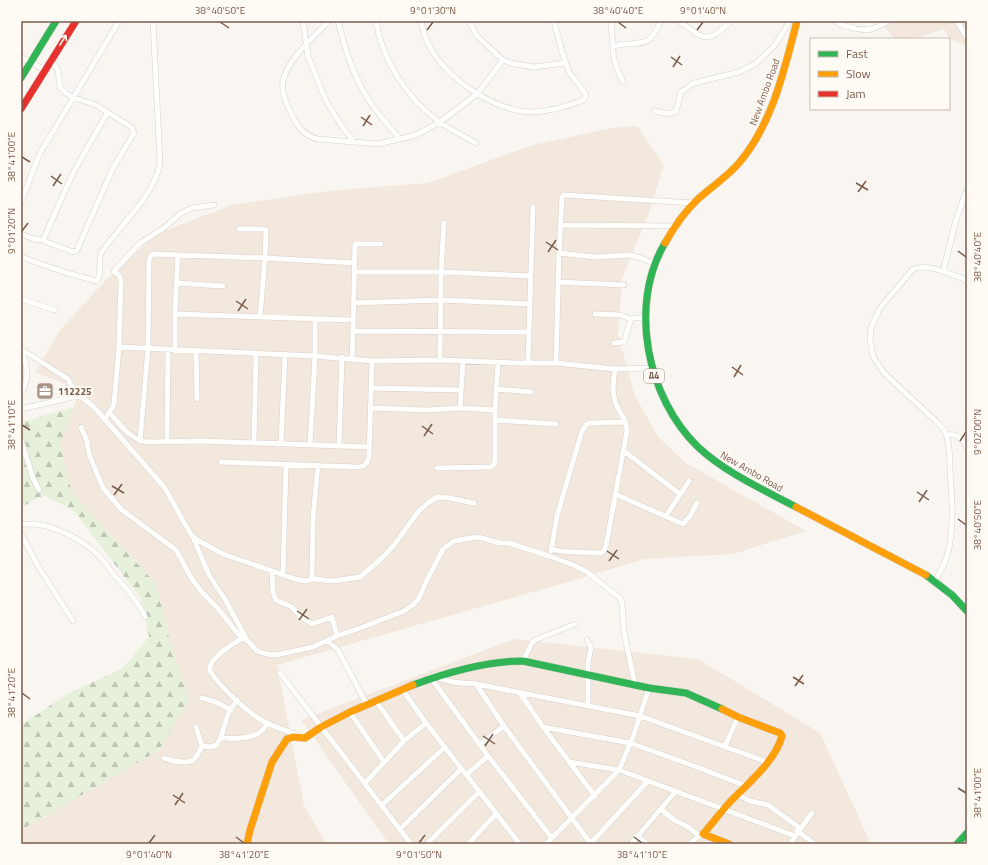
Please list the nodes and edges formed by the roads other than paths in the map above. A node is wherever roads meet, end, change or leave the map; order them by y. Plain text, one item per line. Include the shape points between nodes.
1 (56, 21) edge
2 (76, 21) edge
3 (119, 21) edge
4 (153, 21) edge
5 (303, 21) edge
6 (329, 21) edge
7 (338, 21) edge
8 (376, 21) edge
9 (421, 21) edge
10 (469, 21) edge
11 (554, 21) edge
12 (611, 21) edge
13 (660, 21) edge
14 (679, 21) edge
15 (732, 21) edge
16 (790, 21) edge
17 (797, 21) edge
18 (835, 21) edge
19 (889, 21) edge
20 (957, 21) edge
21 (967, 38) edge
22 (306, 42) junction
23 (613, 46) junction
24 (21, 58) edge
25 (51, 60) junction
26 (503, 60) junction
27 (31, 62) junction
28 (565, 63) junction
29 (45, 70) junction
30 (21, 78) edge
31 (623, 82) dead end
32 (477, 94) junction
33 (72, 98) junction
34 (21, 109) edge
35 (654, 111) dead end
36 (107, 113) junction
37 (440, 122) junction
38 (399, 138) junction
39 (354, 142) junction
40 (476, 143) dead end
41 (967, 189) edge
42 (21, 202) edge
43 (694, 203) junction
44 (214, 205) dead end
45 (533, 207) dead end
46 (444, 223) dead end
47 (562, 225) junction
48 (674, 226) junction
49 (239, 229) dead end
50 (21, 234) edge
51 (44, 240) junction
52 (381, 244) dead end
53 (559, 253) junction
54 (178, 255) junction
55 (21, 257) edge
56 (265, 258) junction
57 (355, 263) junction
58 (655, 264) junction
59 (354, 272) junction
60 (441, 272) junction
61 (943, 272) junction
62 (531, 276) junction
63 (966, 278) edge
64 (558, 282) junction
65 (176, 283) junction
66 (624, 285) dead end
67 (223, 286) dead end
68 (21, 299) edge
69 (441, 300) junction
70 (354, 303) junction
71 (530, 304) junction
72 (55, 310) dead end
73 (175, 314) junction
74 (595, 314) dead end
75 (260, 317) junction
76 (646, 318) junction
77 (315, 319) junction
78 (631, 319) junction
79 (353, 320) junction
80 (353, 331) junction
81 (440, 331) junction
82 (529, 332) junction
83 (614, 343) dead end
84 (119, 347) junction
85 (148, 349) junction
86 (22, 350) edge
87 (168, 350) junction
88 (175, 351) junction
89 (196, 352) junction
90 (256, 354) junction
91 (285, 354) junction
92 (315, 356) junction
93 (342, 358) junction
94 (352, 359) junction
95 (440, 360) junction
96 (372, 361) junction
97 (463, 361) junction
98 (498, 363) junction
99 (528, 363) junction
100 (556, 363) junction
101 (651, 368) junction
102 (615, 370) junction
103 (371, 388) junction
104 (496, 389) junction
105 (461, 390) junction
106 (531, 392) dead end
107 (21, 394) edge
108 (77, 396) junction
109 (197, 399) dead end
110 (371, 408) junction
111 (460, 408) junction
112 (21, 409) edge
113 (494, 410) junction
114 (110, 413) junction
115 (105, 419) junction
116 (495, 420) junction
117 (626, 422) junction
118 (556, 424) dead end
119 (81, 426) dead end
120 (946, 435) junction
121 (21, 440) edge
122 (140, 441) junction
123 (167, 442) junction
124 (254, 443) junction
125 (281, 444) junction
126 (310, 445) junction
127 (339, 446) junction
128 (369, 447) junction
129 (967, 448) edge
130 (624, 451) junction
131 (221, 462) dead end
132 (286, 464) junction
133 (318, 465) junction
134 (436, 468) dead end
135 (689, 481) dead end
136 (39, 490) dead end
137 (615, 494) junction
138 (680, 494) junction
139 (474, 503) dead end
140 (697, 503) dead end
141 (666, 516) junction
142 (21, 525) edge
143 (21, 534) edge
144 (194, 537) junction
145 (552, 549) junction
146 (549, 556) junction
147 (272, 571) junction
148 (283, 575) junction
149 (312, 579) junction
150 (935, 581) junction
151 (967, 611) edge
152 (145, 617) dead end
153 (73, 621) dead end
154 (575, 624) dead end
155 (337, 636) junction
156 (245, 639) junction
157 (328, 640) junction
158 (587, 640) dead end
159 (523, 661) junction
160 (280, 672) dead end
161 (588, 674) junction
162 (434, 678) junction
163 (476, 684) junction
164 (635, 685) junction
165 (649, 688) junction
166 (402, 689) junction
167 (520, 693) junction
168 (202, 698) dead end
169 (237, 700) junction
170 (376, 701) junction
171 (367, 705) junction
172 (588, 706) junction
173 (231, 710) junction
174 (350, 712) junction
175 (640, 716) junction
176 (738, 717) junction
177 (426, 723) junction
178 (268, 724) junction
179 (196, 726) dead end
180 (504, 726) junction
181 (321, 727) junction
182 (543, 727) junction
183 (222, 737) junction
184 (305, 738) junction
185 (404, 741) junction
186 (480, 744) junction
187 (630, 744) junction
188 (202, 746) junction
189 (725, 746) junction
190 (444, 747) junction
191 (488, 756) junction
192 (164, 758) dead end
193 (384, 762) junction
194 (569, 762) junction
195 (767, 762) junction
196 (461, 769) junction
197 (619, 770) junction
198 (466, 775) junction
199 (648, 781) junction
200 (365, 784) junction
201 (746, 786) junction
202 (479, 792) junction
203 (675, 792) junction
204 (738, 795) junction
205 (595, 796) junction
206 (382, 805) junction
207 (660, 809) junction
208 (723, 809) junction
209 (812, 813) dead end
210 (496, 814) junction
211 (573, 818) junction
212 (400, 829) junction
213 (797, 832) junction
214 (967, 833) edge
215 (638, 836) junction
216 (552, 838) junction
217 (698, 838) edge
218 (247, 844) edge
219 (411, 844) edge
220 (427, 844) edge
221 (468, 844) edge
222 (520, 844) edge
223 (546, 844) edge
224 (591, 844) edge
225 (631, 844) edge
226 (647, 844) edge
227 (689, 844) edge
228 (729, 844) edge
229 (791, 844) edge
230 (815, 844) edge
231 (957, 844) edge

1 - 27 main road
25 -> 2 main road
3 - 33 street
4 - 55 street via 160,162 152,185 101,252 97,281
5 - 22 street
6 - 22 street
7 - 38 street via 344,47 361,88
8 - 37 street via 388,58 400,81 425,110
9 - 32 street via 425,37 435,55 451,74
10 - 26 street via 477,36
11 - 28 street
12 - 23 street
13 - 23 street via 657,31 646,41 634,45
14 - 15 street via 706,37 719,32
16 - 35 street via 774,45 755,64 739,72 694,83 681,92 675,113
17 - 43 main road, New Ambo Road / A4 via 774,97 759,135 732,171
18 - 19 street via 867,31
20 - 21 street
22 - 39 street via 308,56 326,101
22 - 39 street via 288,68 283,81 286,104 298,126 310,138
23 - 31 street via 615,63
24 - 27 street
25 - 29 main road
25 - 33 street via 58,70 60,87
26 - 28 street via 534,67
26 - 32 street
27 - 29 street
27 - 30 main road
28 - 32 street via 568,72 586,93 586,97 560,109 532,112 512,109
29 - 34 main road
32 - 37 street
33 - 36 street via 96,105
33 - 42 street via 39,155
36 - 51 street via 72,175
36 - 51 street via 131,127 134,135 113,168 77,250 73,252
37 - 38 street via 416,135
37 - 40 street
38 - 39 street via 378,144
41 - 61 street
43 - 47 street via 564,196 561,201
43 - 48 main road, New Ambo Road / A4
44 - 84 street via 192,208 182,214 140,243 115,270 121,280
45 - 62 street
46 - 60 street
47 - 48 street
47 - 53 street
48 - 58 main road, New Ambo Road / A4
49 - 56 street via 266,230
50 - 51 street
52 - 57 street via 355,244
53 - 58 street via 595,257 630,255
53 - 64 street
54 - 56 street
54 - 65 street
54 - 85 street via 150,256
56 - 57 street
56 - 75 street
57 - 59 street
58 - 76 main road, New Ambo Road / A4 via 647,299
59 - 60 street
59 - 70 street
60 - 62 street
60 - 69 street
61 - 63 street
61 - 120 street via 926,267 913,269 880,308 871,328 870,340 873,356 884,374 937,422
62 - 71 street
64 - 66 street
64 - 100 street
65 - 67 street
65 - 73 street
68 - 72 street
69 - 70 street
69 - 71 street
69 - 81 street
70 - 79 street
71 - 82 street
73 - 75 street
73 - 88 street
74 - 78 street via 620,315
75 - 77 street
76 - 78 street
76 - 101 main road, New Ambo Road / A4
77 - 79 street
77 - 92 street
78 - 83 street via 624,342
79 - 80 street
80 - 81 street
80 - 94 street
81 - 82 street
81 - 95 street
82 - 99 street
84 - 85 street
84 - 114 street via 114,405
85 - 87 street
85 - 122 street
86 - 107 street via 28,368
86 - 108 street via 68,379
87 - 88 street
87 - 123 street
88 - 89 street
89 - 90 street
89 - 109 street
90 - 91 street
90 - 124 street
91 - 92 street
91 - 125 street
92 - 93 street
92 - 126 street
93 - 94 street
93 - 127 street
94 - 96 street
95 - 96 street
95 - 97 street
96 - 103 street
97 - 98 street
97 - 105 street
98 - 99 street
98 - 104 street
99 - 100 street
100 - 102 street
101 - 102 street
101 - 150 main road, New Ambo Road / A4 via 656,385 684,433 719,465
102 - 117 street via 612,387 614,397
103 - 105 street
103 - 110 street
104 - 106 street
104 - 113 street
105 - 111 street
108 - 112 street
108 - 115 street via 88,401
110 - 111 street
110 - 128 street
111 - 113 street
113 - 116 street
114 - 115 street
114 - 122 street
115 - 144 street via 165,488
116 - 118 street
116 - 134 street via 494,465
117 - 130 street
117 - 145 street via 590,423 582,430 557,516
119 - 156 street via 103,488 122,510 176,550 201,591
120 - 129 street via 961,438
120 - 150 street via 950,452 952,518 946,559
121 - 136 street
122 - 123 street
123 - 124 street
124 - 125 street
125 - 126 street
126 - 127 street
127 - 128 street
128 - 133 street via 368,462 364,467
130 - 137 street
130 - 138 street
131 - 132 street
132 - 133 street
132 - 148 street
133 - 149 street via 313,518
135 - 138 street
137 - 141 street
137 - 145 street via 603,552 559,552
138 - 141 street
139 - 149 street via 438,497 418,512 390,549 360,577 333,581
140 - 141 street via 684,524
142 - 152 street via 29,523 56,529 91,549 126,588
143 - 153 street
144 - 147 street via 223,554
144 - 156 street via 209,575 226,601
145 - 146 street
146 - 155 street via 509,543 478,537 454,541 443,549 422,593 413,605
146 - 164 street via 587,572 621,600 624,632
147 - 148 street
147 - 155 street via 275,599 292,607 312,624 332,617
148 - 149 street via 305,581
150 - 151 main road, New Ambo Road / A4
154 - 159 street via 535,640
155 - 157 street
156 - 157 street via 257,651 276,655 313,647
156 - 169 street via 219,655 209,668 213,676
157 - 171 street via 338,650
158 - 161 street via 591,648
159 - 161 main road
159 - 162 main road via 487,663
160 - 181 street
161 - 164 main road
161 - 172 street
162 - 163 street
162 - 166 main road
162 - 186 street
163 - 167 street
163 - 180 street
164 - 165 main road
165 - 175 street
165 - 176 main road via 690,694
166 - 170 main road
166 - 177 street
167 - 172 street
167 - 182 street
168 - 173 street
169 - 173 street
169 - 178 street
170 - 171 main road
170 - 185 street
171 - 174 main road
172 - 175 street
173 - 183 street
174 - 181 main road
174 - 193 street
175 - 187 street
175 - 189 street
176 - 189 street
176 - 195 main road via 782,736 781,744
177 - 185 street
177 - 190 street
178 - 183 street via 254,736 229,739
178 - 184 street
179 - 188 street
180 - 186 street
180 - 211 street
181 - 184 main road
181 - 200 street
182 - 187 street
182 - 194 street
183 - 188 street via 215,746
184 - 218 main road via 293,736 287,740 272,762
185 - 193 street
186 - 191 street
187 - 197 street
187 - 201 street
188 - 192 street via 196,758 191,761 176,762
189 - 195 street
190 - 196 street
190 - 206 street
191 - 198 street
191 - 216 street
193 - 200 street
194 - 197 street
194 - 205 street
195 - 201 main road
196 - 198 street
196 - 212 street
197 - 199 street
197 - 205 street
198 - 202 street
199 - 203 street
199 - 224 street
200 - 206 street
201 - 204 main road
202 - 210 street
202 - 220 street
203 - 207 street
203 - 208 street
204 - 208 main road
204 - 213 street via 768,805
205 - 211 street
206 - 212 street
207 - 215 street
207 - 217 street via 688,827
208 - 213 street
208 - 217 main road
209 - 213 street
210 - 221 street
210 - 222 street
211 - 216 street
211 - 224 street
212 - 219 street
213 - 229 street
213 - 230 street
214 - 231 main road
215 - 225 street
215 - 226 street
216 - 223 street
217 - 227 street
217 - 228 main road

